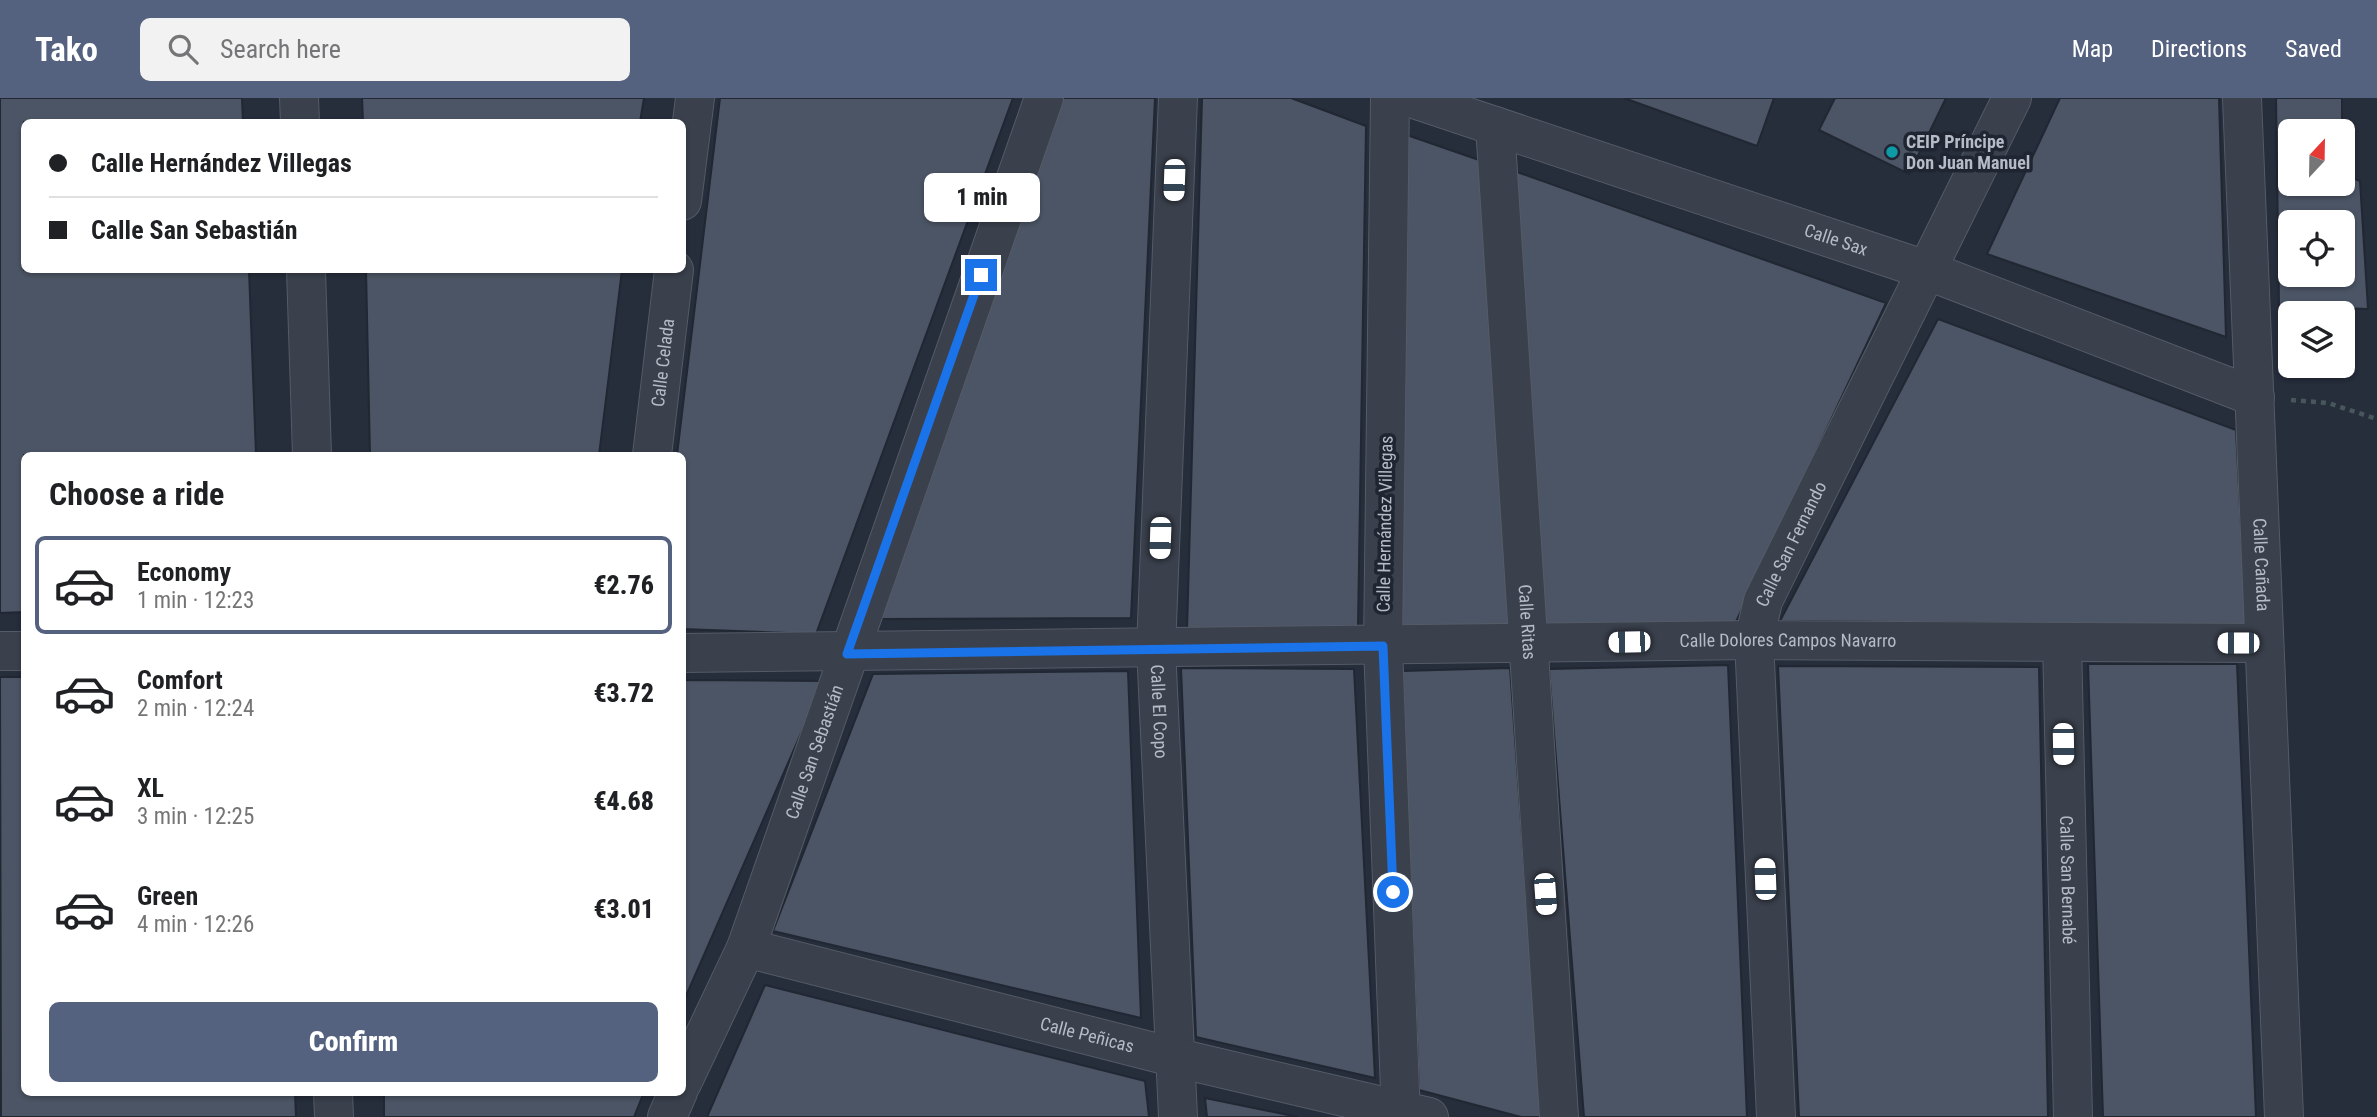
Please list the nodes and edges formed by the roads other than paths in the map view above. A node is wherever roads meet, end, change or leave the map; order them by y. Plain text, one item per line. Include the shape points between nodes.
1 (299, 98) edge
2 (695, 98) edge
3 (1044, 98) edge
4 (1178, 98) edge
5 (1390, 98) edge
6 (1411, 98) edge
7 (2012, 98) edge
8 (2242, 98) edge
9 (300, 119) edge
10 (1495, 126) junction
11 (686, 169) edge
12 (1926, 270) junction
13 (306, 273) edge
14 (674, 273) edge
15 (2255, 397) junction
16 (312, 452) edge
17 (652, 452) edge
18 (1754, 640) junction
19 (2062, 642) junction
20 (2263, 643) junction
21 (1530, 644) junction
22 (1383, 646) junction
23 (1156, 648) junction
24 (0, 651) edge
25 (21, 651) edge
26 (686, 653) edge
27 (847, 654) junction
28 (746, 948) junction
29 (1173, 1057) junction
30 (686, 1075) edge
31 (333, 1096) edge
32 (676, 1096) edge
33 (1410, 1115) edge
34 (334, 1117) edge
35 (667, 1117) edge
36 (1178, 1117) edge
37 (1559, 1117) edge
38 (1776, 1117) edge
39 (2073, 1117) edge
40 (2284, 1117) edge

1 - 9 street
2 - 11 street
3 - 27 street, Calle San Sebastián
4 - 23 street, Calle El Copo
5 - 22 street, Calle Hernández Villegas
6 - 10 street, Calle Sax
7 - 12 street, Calle San Fernando
8 - 15 street, Calle Cañada
10 - 12 street, Calle Sax
10 - 21 street, Calle Ritas
12 - 15 street, Calle Sax
12 - 18 street, Calle San Fernando via 1763,601
13 - 16 street
14 - 17 street, Calle Celada
15 - 20 street, Calle Cañada
18 - 19 street, Calle Dolores Campos Navarro
18 - 21 street, Calle Dolores Campos Navarro
18 - 38 street, Calle San Fernando
19 - 20 street, Calle Dolores Campos Navarro
19 - 39 street, Calle San Bernabé
20 - 40 street, Calle Cañada
21 - 22 street, Calle Dolores Campos Navarro
21 - 37 street, Calle Ritas
22 - 23 street, Calle Dolores Campos Navarro
22 - 33 street, Calle Hernández Villegas
23 - 27 street, Calle Dolores Campos Navarro
23 - 29 street, Calle El Copo
24 - 25 street
26 - 27 street, Calle Dolores Campos Navarro
27 - 28 street, Calle San Sebastián
28 - 29 street, Calle Peñicas
28 - 30 street, Calle San Sebastián
29 - 33 street, Calle Peñicas
29 - 36 street, Calle El Copo
31 - 34 street
32 - 35 street

